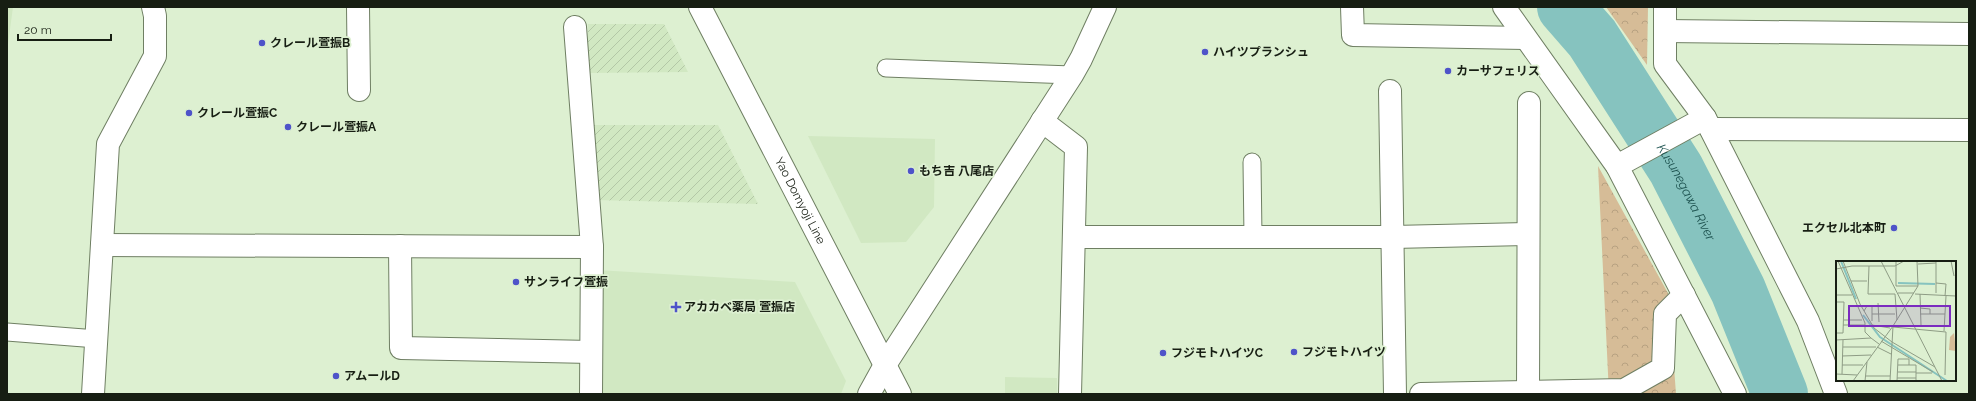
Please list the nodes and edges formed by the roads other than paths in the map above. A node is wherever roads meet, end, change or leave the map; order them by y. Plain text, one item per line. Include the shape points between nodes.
1 (153, 7) edge
2 (358, 7) edge
3 (700, 7) edge
4 (1105, 7) edge
5 (1352, 7) edge
6 (1504, 7) edge
7 (1665, 7) edge
8 (575, 27) dead end
9 (1665, 31) junction
10 (1969, 34) edge
11 (1525, 38) junction
12 (886, 68) dead end
13 (1072, 75) junction
14 (359, 90) dead end
15 (1390, 92) dead end
16 (1529, 103) dead end
17 (1042, 121) junction
18 (1708, 124) junction
19 (1969, 130) edge
20 (1252, 162) dead end
21 (1617, 166) junction
22 (1528, 234) junction
23 (1074, 236) junction
24 (1253, 236) junction
25 (1393, 236) junction
26 (102, 245) junction
27 (400, 246) junction
28 (592, 247) junction
29 (1684, 295) junction
30 (7, 332) edge
31 (97, 339) junction
32 (591, 352) junction
33 (885, 365) junction
34 (1528, 392) junction
35 (94, 394) edge
36 (591, 394) edge
37 (869, 394) edge
38 (900, 394) edge
39 (1070, 394) edge
40 (1395, 394) edge
41 (1421, 394) edge
42 (1735, 394) edge
43 (1836, 394) edge

1 - 26 street via 155,56 108,144
2 - 14 street
3 - 33 street, Yao Domyoji Line
4 - 13 street
5 - 11 street via 1353,35
6 - 11 street
7 - 9 street
8 - 28 street
9 - 10 street
9 - 18 street via 1665,64
11 - 21 street
12 - 13 lane
13 - 17 street
15 - 25 street
16 - 22 street
17 - 23 street via 1076,147
17 - 33 street
18 - 19 street
18 - 21 street
18 - 43 street via 1808,322
20 - 24 lane
21 - 29 street
22 - 25 street
22 - 34 street
23 - 24 street
23 - 39 street
24 - 25 street
25 - 40 street
26 - 27 street
26 - 31 street
27 - 28 street
27 - 32 street via 402,348
28 - 32 street
29 - 34 street via 1665,314 1663,368 1624,390
29 - 42 street
30 - 31 lane
31 - 35 street
32 - 36 street
33 - 37 street
33 - 38 street, Yao Domyoji Line
34 - 41 street

